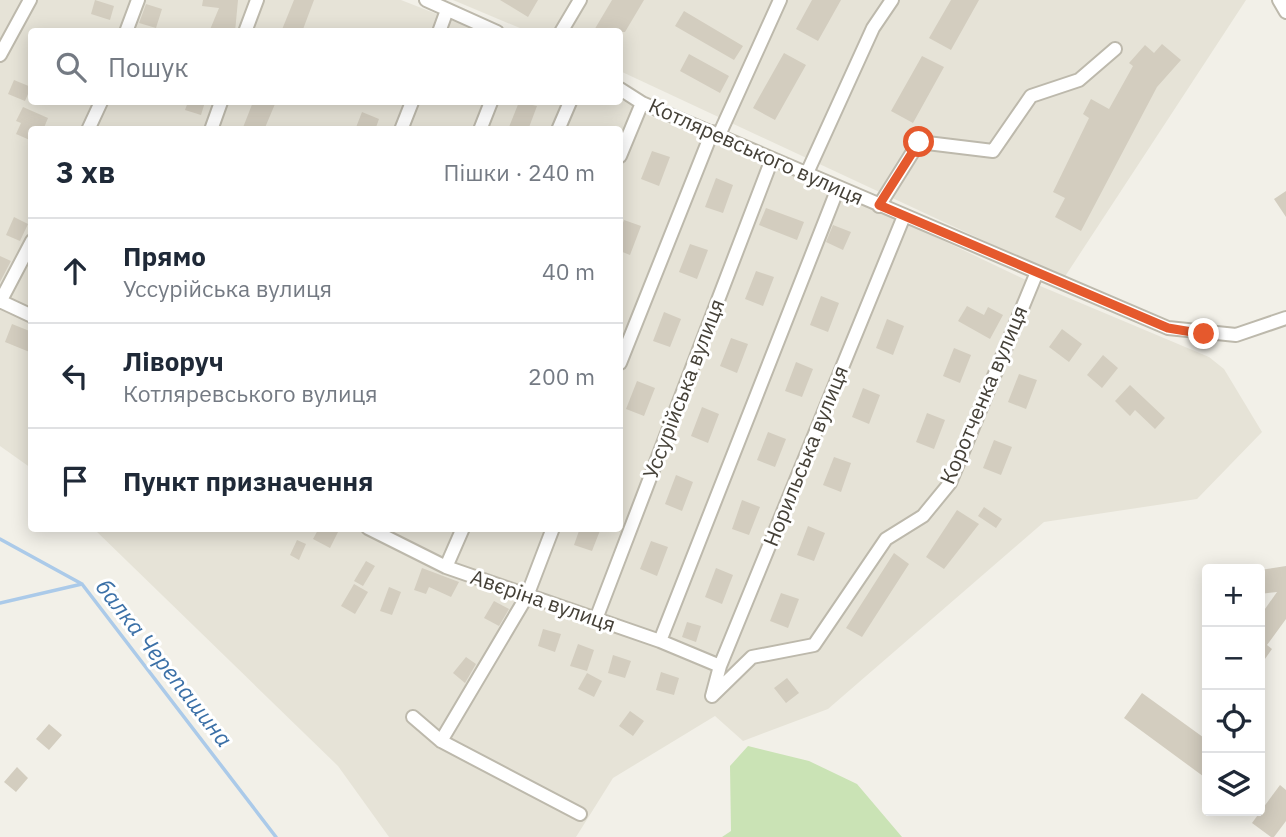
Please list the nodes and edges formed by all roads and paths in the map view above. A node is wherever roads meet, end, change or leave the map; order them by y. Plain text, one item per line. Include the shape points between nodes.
1 (30, 0) edge
2 (138, 0) edge
3 (257, 0) edge
4 (426, 0) edge
5 (580, 0) edge
6 (780, 0) edge
7 (892, 0) edge
8 (1279, 0) edge
9 (447, 10) junction
10 (1286, 12) edge
11 (128, 28) edge
12 (247, 28) edge
13 (440, 28) edge
14 (488, 28) edge
15 (563, 28) edge
16 (1115, 49) dead end
17 (0, 55) edge
18 (623, 91) edge
19 (642, 103) junction
20 (100, 105) edge
21 (219, 105) edge
22 (411, 105) edge
23 (490, 105) edge
24 (569, 105) edge
25 (90, 126) edge
26 (212, 126) edge
27 (403, 126) edge
28 (482, 126) edge
29 (560, 126) edge
30 (715, 133) junction
31 (623, 149) edge
32 (772, 159) junction
33 (807, 173) junction
34 (838, 188) junction
35 (879, 205) junction
36 (904, 216) junction
37 (28, 248) edge
38 (1037, 272) junction
39 (0, 302) edge
40 (28, 314) edge
41 (1286, 318) edge
42 (623, 356) edge
43 (461, 532) edge
44 (551, 532) edge
45 (394, 534) edge
46 (446, 567) junction
47 (527, 596) junction
48 (596, 619) junction
49 (660, 641) junction
50 (720, 666) junction
51 (712, 696) joint
52 (413, 717) dead end
53 (441, 741) junction
54 (580, 814) dead end

1 - 17 street
2 - 11 street
3 - 12 street
4 - 9 street
5 - 15 street
6 - 30 street
7 - 33 street via 873,28
8 - 10 street
9 - 13 street
9 - 14 street
16 - 35 street via 1079,80 1031,96 993,151 919,142
18 - 19 street, Котляревського вулиця
19 - 30 street, Котляревського вулиця
19 - 31 street
20 - 25 street
21 - 26 street
22 - 27 street
23 - 28 street
24 - 29 street
30 - 32 street, Котляревського вулиця
30 - 42 street
32 - 33 street, Котляревського вулиця
32 - 48 street, Уссурійська вулиця
33 - 34 street, Котляревського вулиця
34 - 35 street, Котляревського вулиця
34 - 49 street
35 - 36 street, Котляревського вулиця
36 - 38 street, Котляревського вулиця
36 - 50 street, Норильська вулиця
37 - 39 street
38 - 41 street, Котляревського вулиця via 1168,328 1236,335
38 - 51 street, Коротченка вулиця via 950,483 923,516 886,539 814,645 751,657
39 - 40 street
43 - 46 street
44 - 47 street
45 - 46 street, Авєріна вулиця
46 - 47 street, Авєріна вулиця
47 - 48 street, Авєріна вулиця
47 - 53 street
48 - 49 street, Авєріна вулиця
49 - 50 street, Авєріна вулиця
50 - 51 street, Норильська вулиця
52 - 53 street
53 - 54 street

